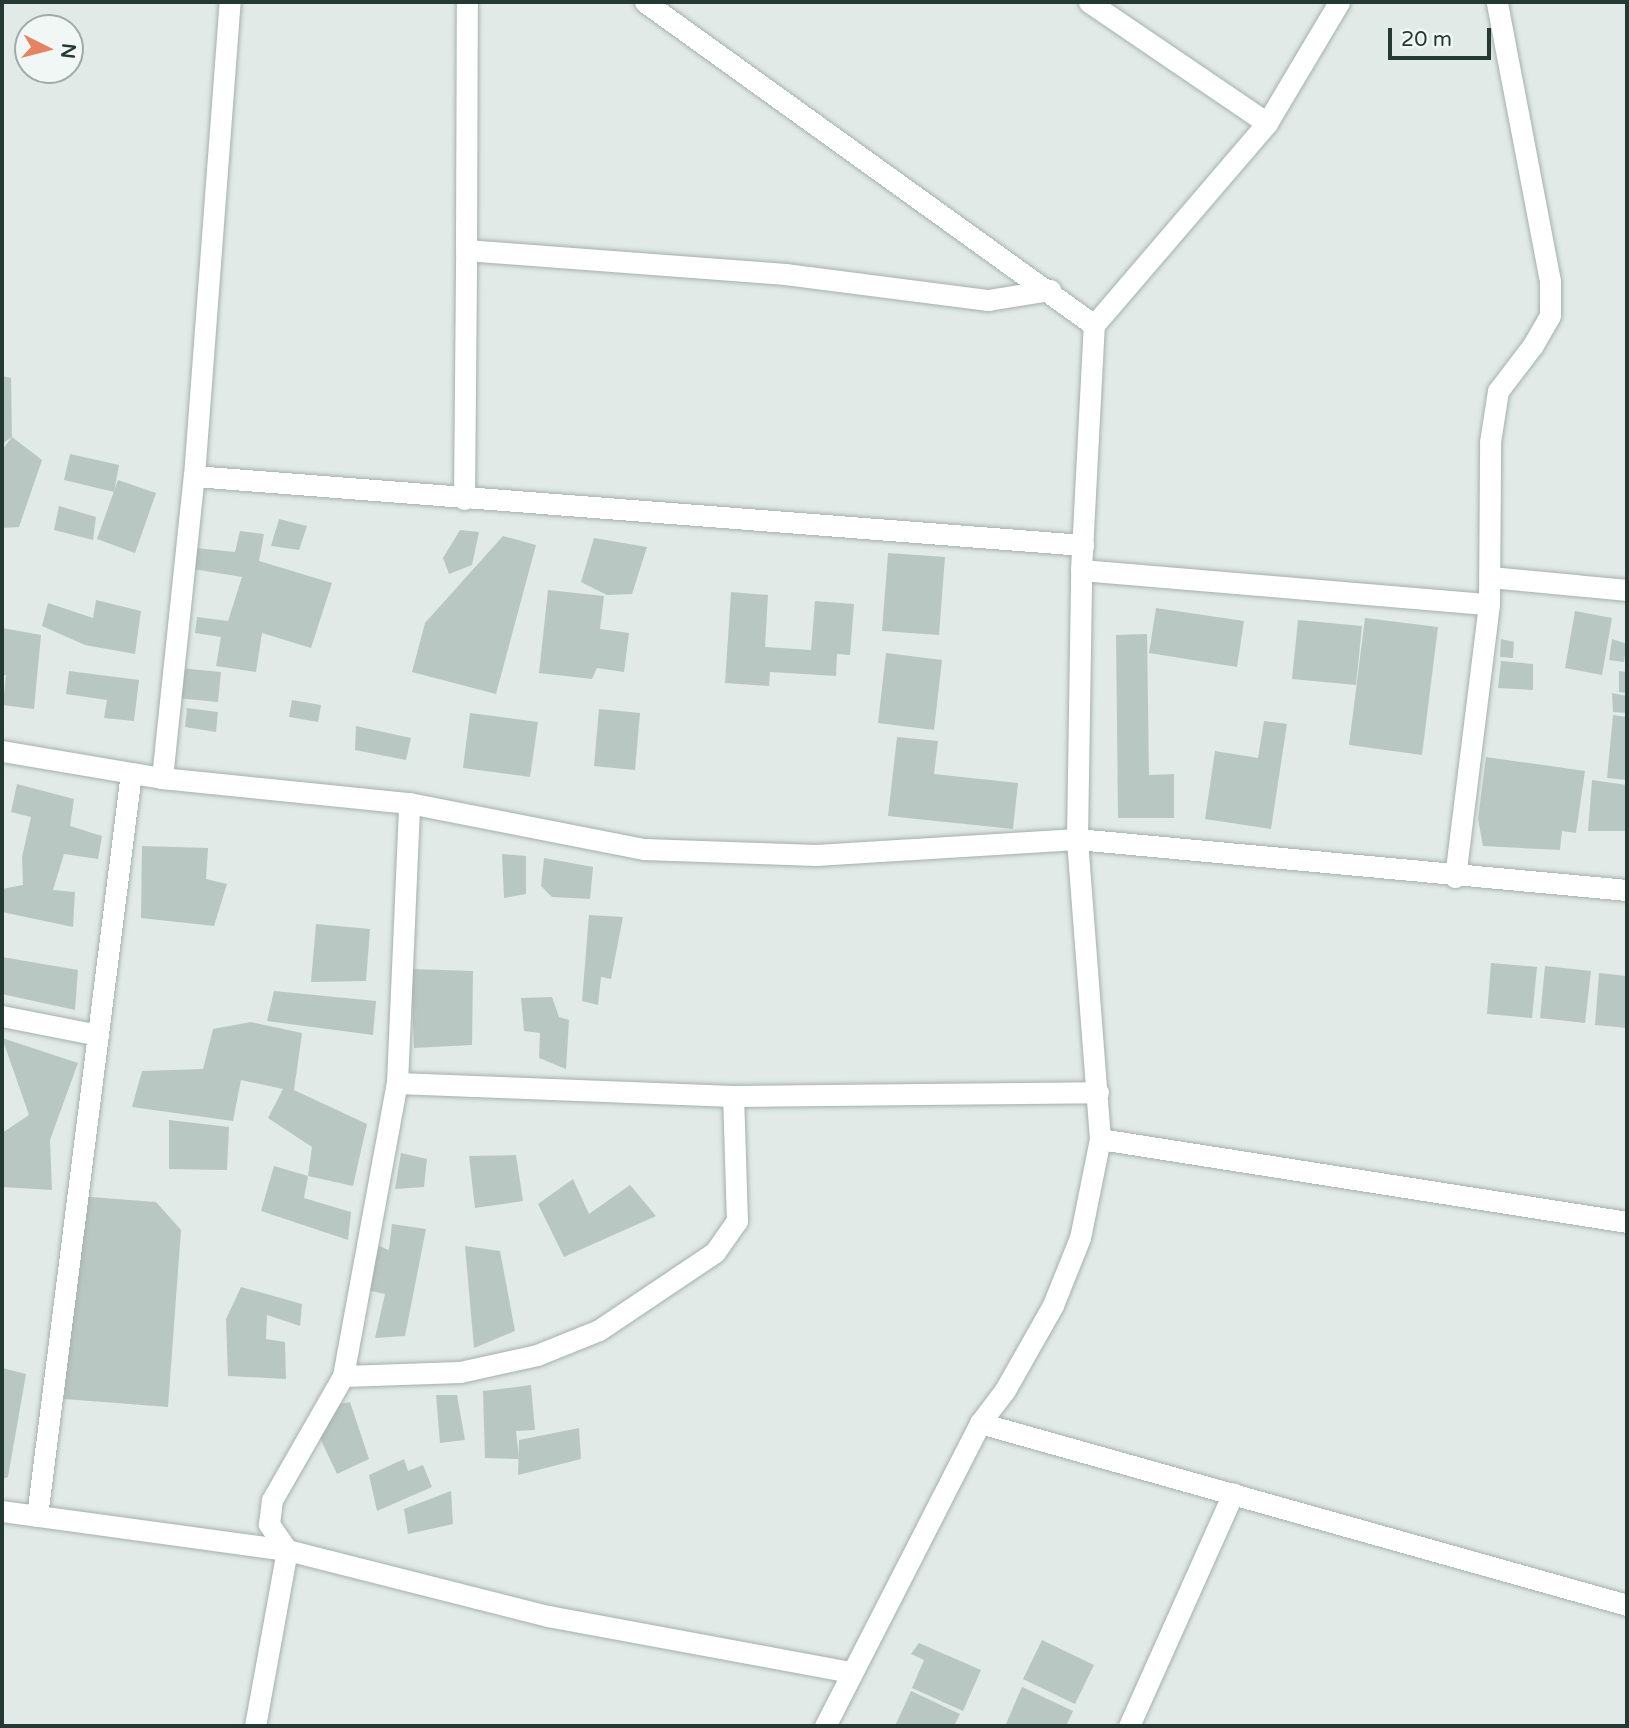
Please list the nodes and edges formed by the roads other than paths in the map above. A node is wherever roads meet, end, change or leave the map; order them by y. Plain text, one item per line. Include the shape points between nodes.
1 (230, 2) edge
2 (467, 2) edge
3 (645, 2) edge
4 (1089, 2) edge
5 (1339, 2) edge
6 (1497, 2) edge
7 (1267, 123) junction
8 (466, 250) junction
9 (1050, 290) junction
10 (1094, 325) junction
11 (194, 476) junction
12 (464, 499) junction
13 (1083, 545) junction
14 (1081, 570) junction
15 (1490, 577) junction
16 (1627, 590) edge
17 (1489, 604) junction
18 (2, 751) edge
19 (131, 774) junction
20 (162, 778) junction
21 (409, 803) junction
22 (1077, 839) junction
23 (1455, 877) junction
24 (1627, 890) edge
25 (2, 1016) edge
26 (98, 1035) junction
27 (397, 1083) junction
28 (1098, 1092) junction
29 (733, 1096) junction
30 (1100, 1139) junction
31 (1627, 1222) edge
32 (343, 1376) junction
33 (980, 1423) junction
34 (1233, 1493) junction
35 (2, 1511) edge
36 (37, 1516) junction
37 (287, 1550) junction
38 (1627, 1605) edge
39 (852, 1672) junction
40 (255, 1726) edge
41 (825, 1726) edge
42 (1129, 1726) edge

1 - 11 street
2 - 8 street
3 - 9 street
4 - 7 street
5 - 7 street
6 - 15 street via 1550,281 1550,315 1498,391 1490,442
7 - 10 street
8 - 9 street via 785,274 988,300
8 - 12 street
9 - 10 street
10 - 13 street
11 - 12 street
11 - 20 street
12 - 13 street
13 - 14 street
14 - 17 street
14 - 22 street
15 - 16 street
15 - 17 street
17 - 23 street
18 - 19 street
19 - 20 street
19 - 26 street
20 - 21 street
21 - 22 street via 644,849 816,855
21 - 27 street
22 - 23 street
22 - 28 street
23 - 24 street
25 - 26 street
26 - 36 street
27 - 29 street
27 - 32 street
28 - 29 street
28 - 30 street
29 - 32 street via 737,1222 715,1252 599,1330 537,1355 460,1372
30 - 31 street
30 - 33 street via 1080,1238 1053,1305 1005,1390
32 - 37 street via 272,1500 269,1524
33 - 34 street
33 - 39 street
34 - 38 street
34 - 42 street
35 - 36 street
36 - 37 street
37 - 39 street via 548,1616
37 - 40 street
39 - 41 street

